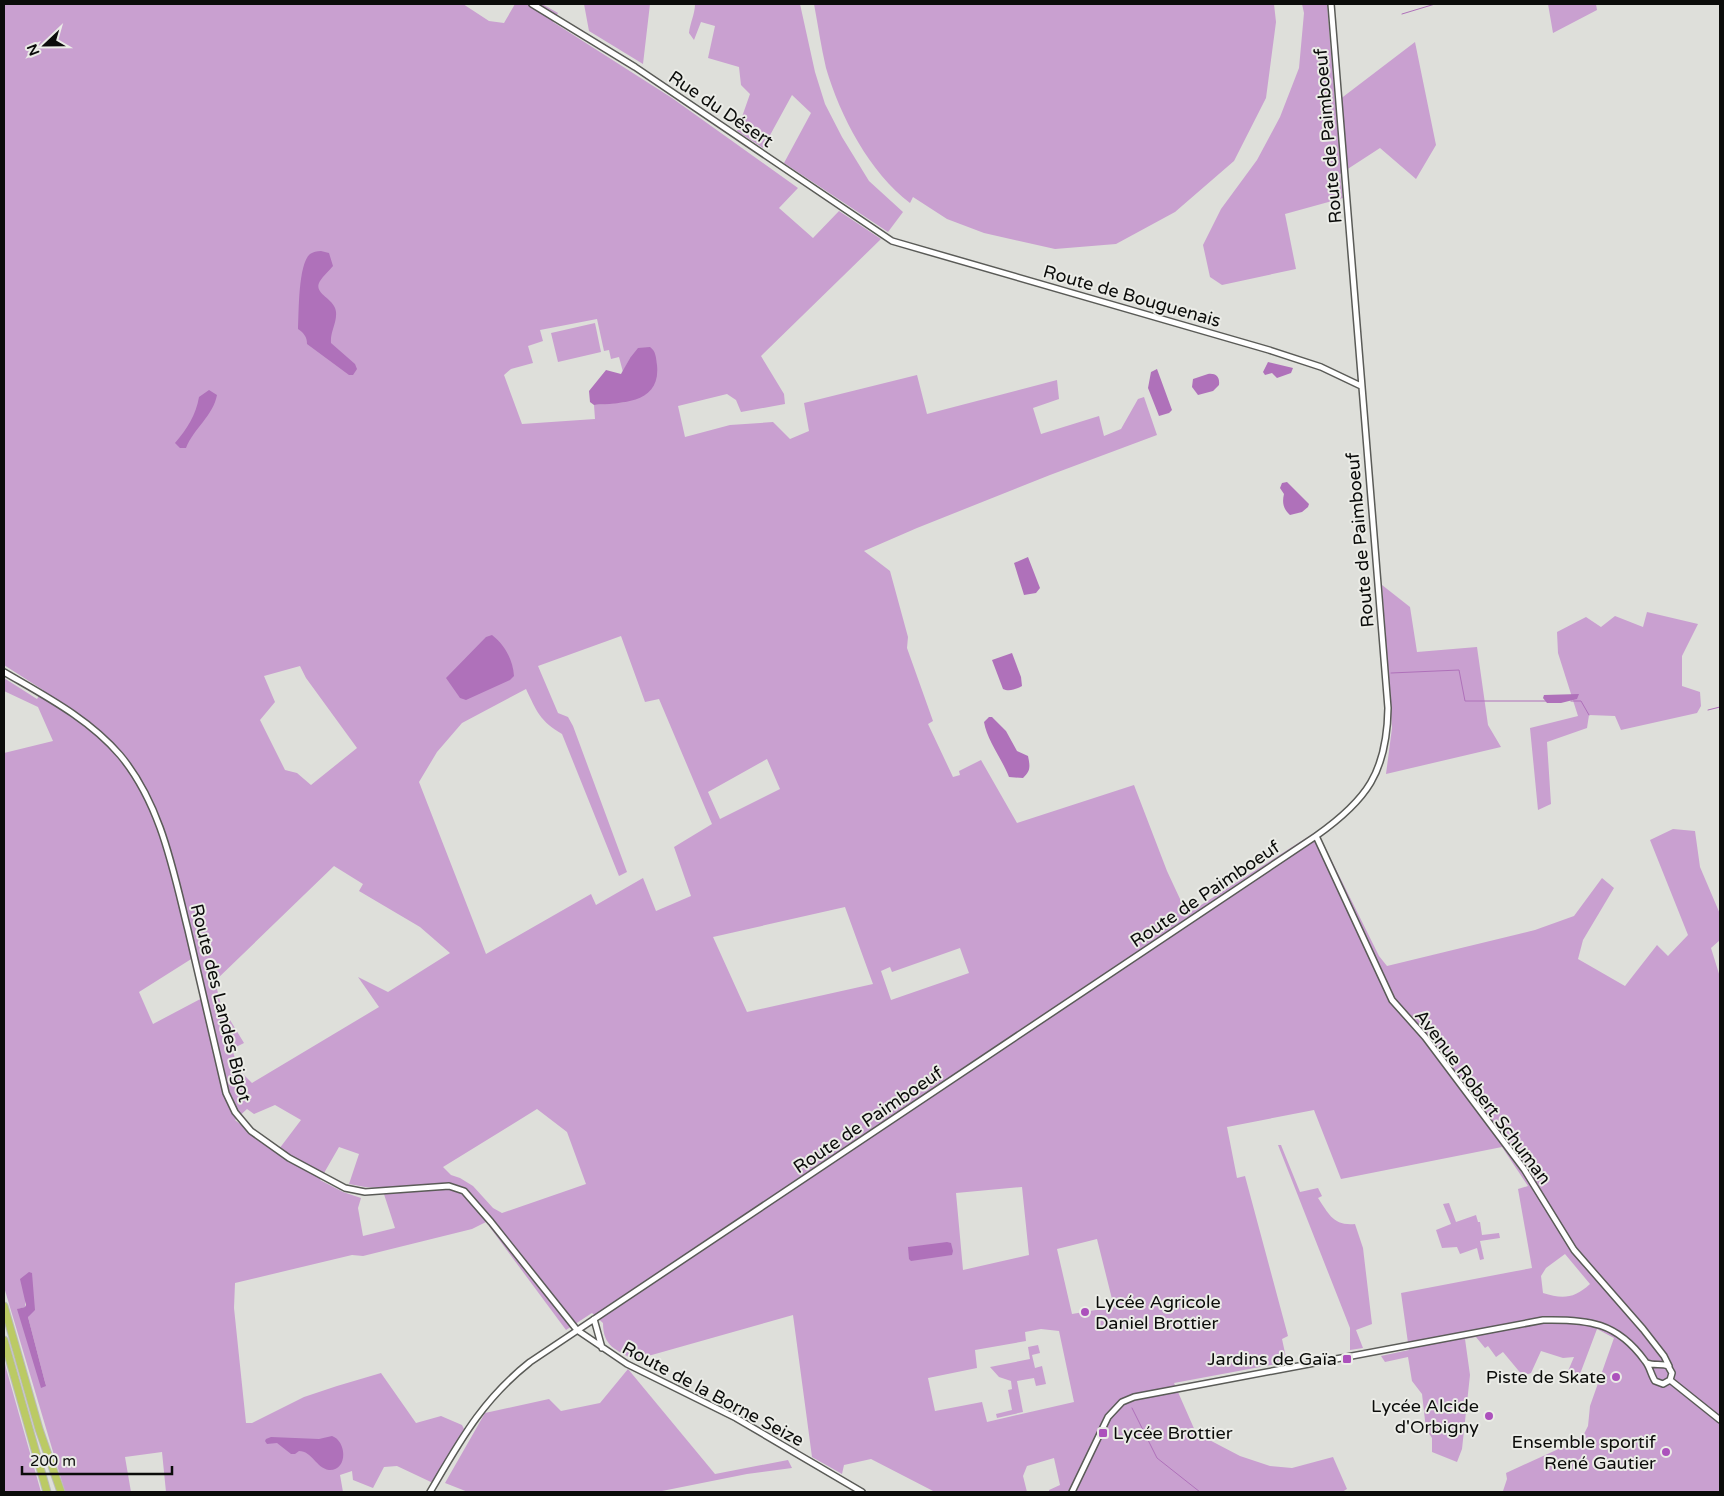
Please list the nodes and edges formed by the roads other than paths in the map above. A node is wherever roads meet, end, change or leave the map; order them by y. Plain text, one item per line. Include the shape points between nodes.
1 (532, 4) edge
2 (1331, 4) edge
3 (892, 241) joint
4 (1361, 386) junction
5 (4, 672) edge
6 (1316, 836) junction
7 (4, 1306) edge
8 (594, 1319) junction
9 (577, 1330) junction
10 (4, 1340) edge
11 (603, 1348) junction
12 (1662, 1353) junction
13 (1647, 1363) junction
14 (1658, 1365) junction
15 (1670, 1369) junction
16 (1652, 1374) junction
17 (1670, 1380) junction
18 (1720, 1420) edge
19 (40, 1429) junction
20 (47, 1492) edge
21 (56, 1492) edge
22 (61, 1492) edge
23 (430, 1492) edge
24 (862, 1492) edge
25 (1072, 1492) edge

1 - 3 street, Rue du Désert via 636,66
2 - 4 street, Route de Paimboeuf
3 - 4 street, Route de Bouguenais via 1269,350 1321,367
4 - 6 street, Route de Paimboeuf via 1388,708 1386,738 1376,775 1363,795 1347,813
5 - 9 street, Route des Landes Bigot via 79,718 101,736 135,775 159,824 226,1092 234,1112 243,1123 289,1158 355,1191 386,1192 449,1186 464,1191
6 - 8 street, Route de Paimboeuf
6 - 12 street, Avenue Robert Schuman via 1392,1000 1425,1037 1524,1169 1574,1250
7 - 19 highway
8 - 9 street, Route de Paimboeuf
8 - 11 street
9 - 11 street, Route des Landes Bigot
9 - 23 street, Route de Paimboeuf via 530,1362 492,1396 462,1436
10 - 20 highway
11 - 24 street, Route de la Borne Seize via 627,1364 742,1422
12 - 14 street
12 - 15 street, Avenue Robert Schuman
13 - 14 street
13 - 16 street
13 - 25 street via 1621,1335 1602,1325 1579,1320 1543,1320 1134,1397 1122,1402 1108,1417
14 - 15 street via 1666,1365
14 - 16 street
15 - 17 street
16 - 17 street via 1660,1384
17 - 18 street
19 - 21 highway
19 - 22 highway

